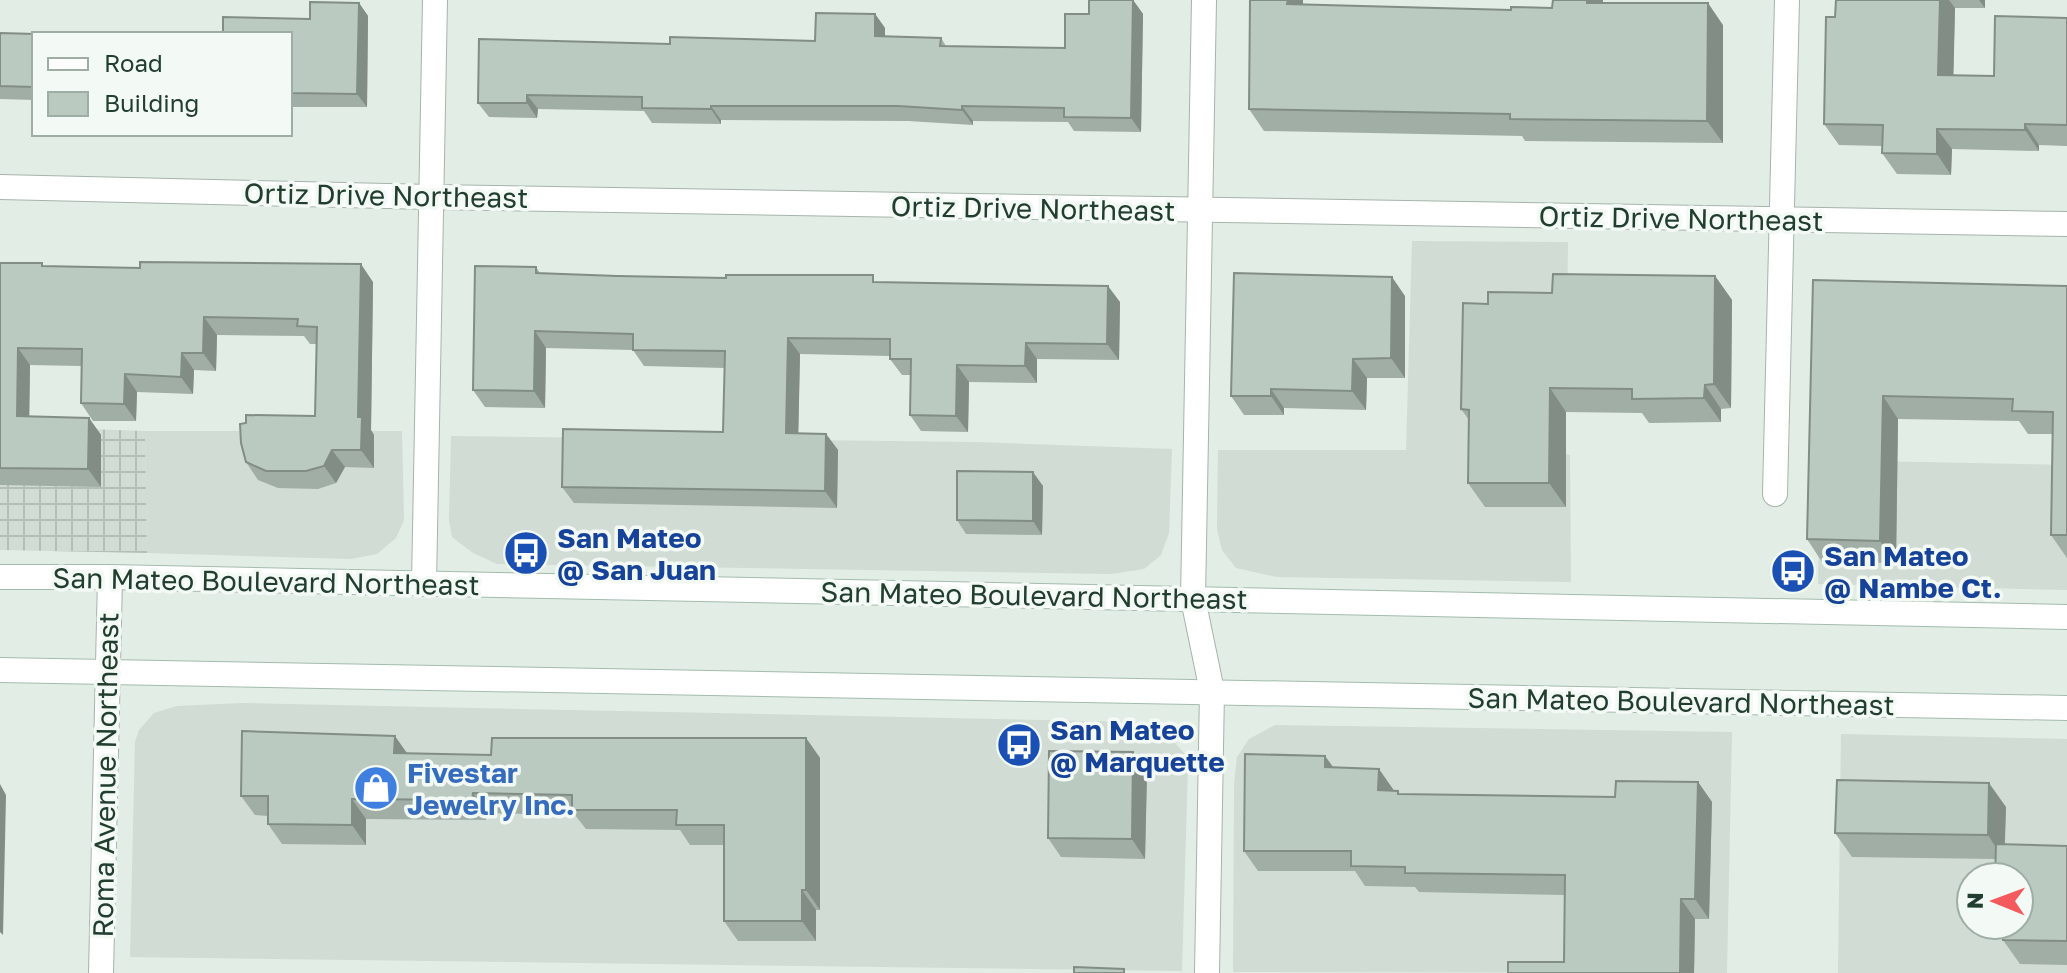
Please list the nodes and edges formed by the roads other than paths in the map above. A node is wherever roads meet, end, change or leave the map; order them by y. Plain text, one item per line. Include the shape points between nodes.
1 (435, 0) edge
2 (1204, 0) edge
3 (1787, 0) edge
4 (0, 187) edge
5 (432, 197) junction
6 (1200, 211) junction
7 (1783, 219) junction
8 (2067, 224) edge
9 (1775, 494) dead end
10 (0, 577) edge
11 (110, 577) junction
12 (424, 584) junction
13 (1193, 599) junction
14 (2067, 617) edge
15 (0, 670) edge
16 (107, 673) junction
17 (1212, 691) junction
18 (2067, 708) edge
19 (101, 973) edge
20 (1207, 973) edge

1 - 5 street
2 - 6 street
3 - 7 street
4 - 5 street, Ortiz Drive Northeast
5 - 6 street, Ortiz Drive Northeast
5 - 12 street
6 - 7 street, Ortiz Drive Northeast
6 - 13 street
7 - 8 street, Ortiz Drive Northeast
7 - 9 street
10 - 11 street, San Mateo Boulevard Northeast
11 - 12 street, San Mateo Boulevard Northeast
11 - 16 street, Roma Avenue Northeast
12 - 13 street, San Mateo Boulevard Northeast
13 - 14 street, San Mateo Boulevard Northeast
13 - 17 street
15 - 16 street, San Mateo Boulevard Northeast
16 - 17 street, San Mateo Boulevard Northeast
16 - 19 street, Roma Avenue Northeast
17 - 18 street, San Mateo Boulevard Northeast
17 - 20 street

